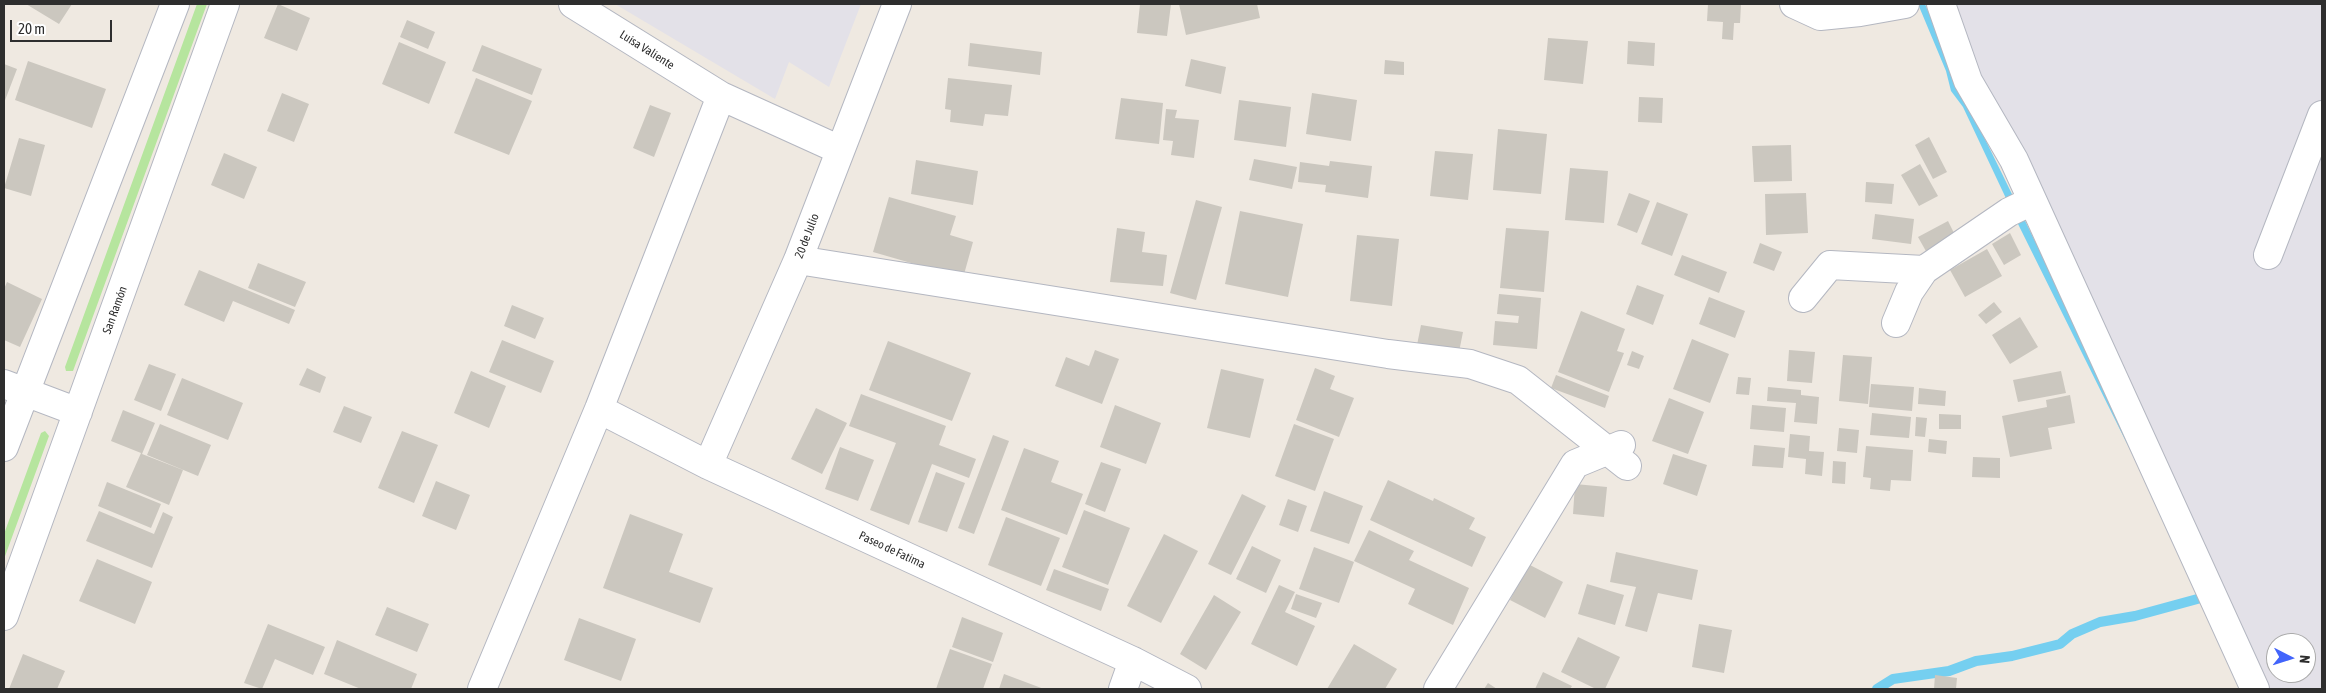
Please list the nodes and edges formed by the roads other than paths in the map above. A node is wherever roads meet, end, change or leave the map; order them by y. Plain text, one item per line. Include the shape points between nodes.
1 (175, 4) edge
2 (225, 4) edge
3 (573, 4) edge
4 (897, 4) edge
5 (1794, 4) edge
6 (1905, 4) edge
7 (1941, 4) edge
8 (721, 96) junction
9 (2322, 116) edge
10 (840, 150) junction
11 (2020, 206) junction
12 (2268, 254) dead end
13 (798, 260) junction
14 (1924, 270) junction
15 (1804, 298) dead end
16 (1896, 323) dead end
17 (14, 388) edge
18 (598, 409) junction
19 (78, 412) junction
20 (4, 447) edge
21 (708, 465) junction
22 (4, 616) edge
23 (1133, 661) junction
24 (482, 689) edge
25 (1123, 689) edge
26 (1187, 689) edge
27 (1438, 689) edge
28 (2255, 689) edge

1 - 17 street
2 - 19 street, San Ramón
3 - 8 street, Luisa Valiente
4 - 10 street, 20 de Julio
5 - 6 street via 1820,16
7 - 11 street via 1968,81 2014,160
8 - 10 street, Luisa Valiente
8 - 18 street
9 - 12 street
10 - 13 street, 20 de Julio
11 - 14 street
11 - 28 street
13 - 21 street, 20 de Julio
13 - 27 street via 1470,364 1518,380 1620,453 1575,464
14 - 15 street via 1830,265
14 - 16 street via 1909,292
17 - 19 street
17 - 20 street
18 - 21 street, Paseo de Fatima
18 - 24 street
19 - 22 street, San Ramón
21 - 23 street, Paseo de Fatima
23 - 25 street
23 - 26 street, Paseo de Fatima

